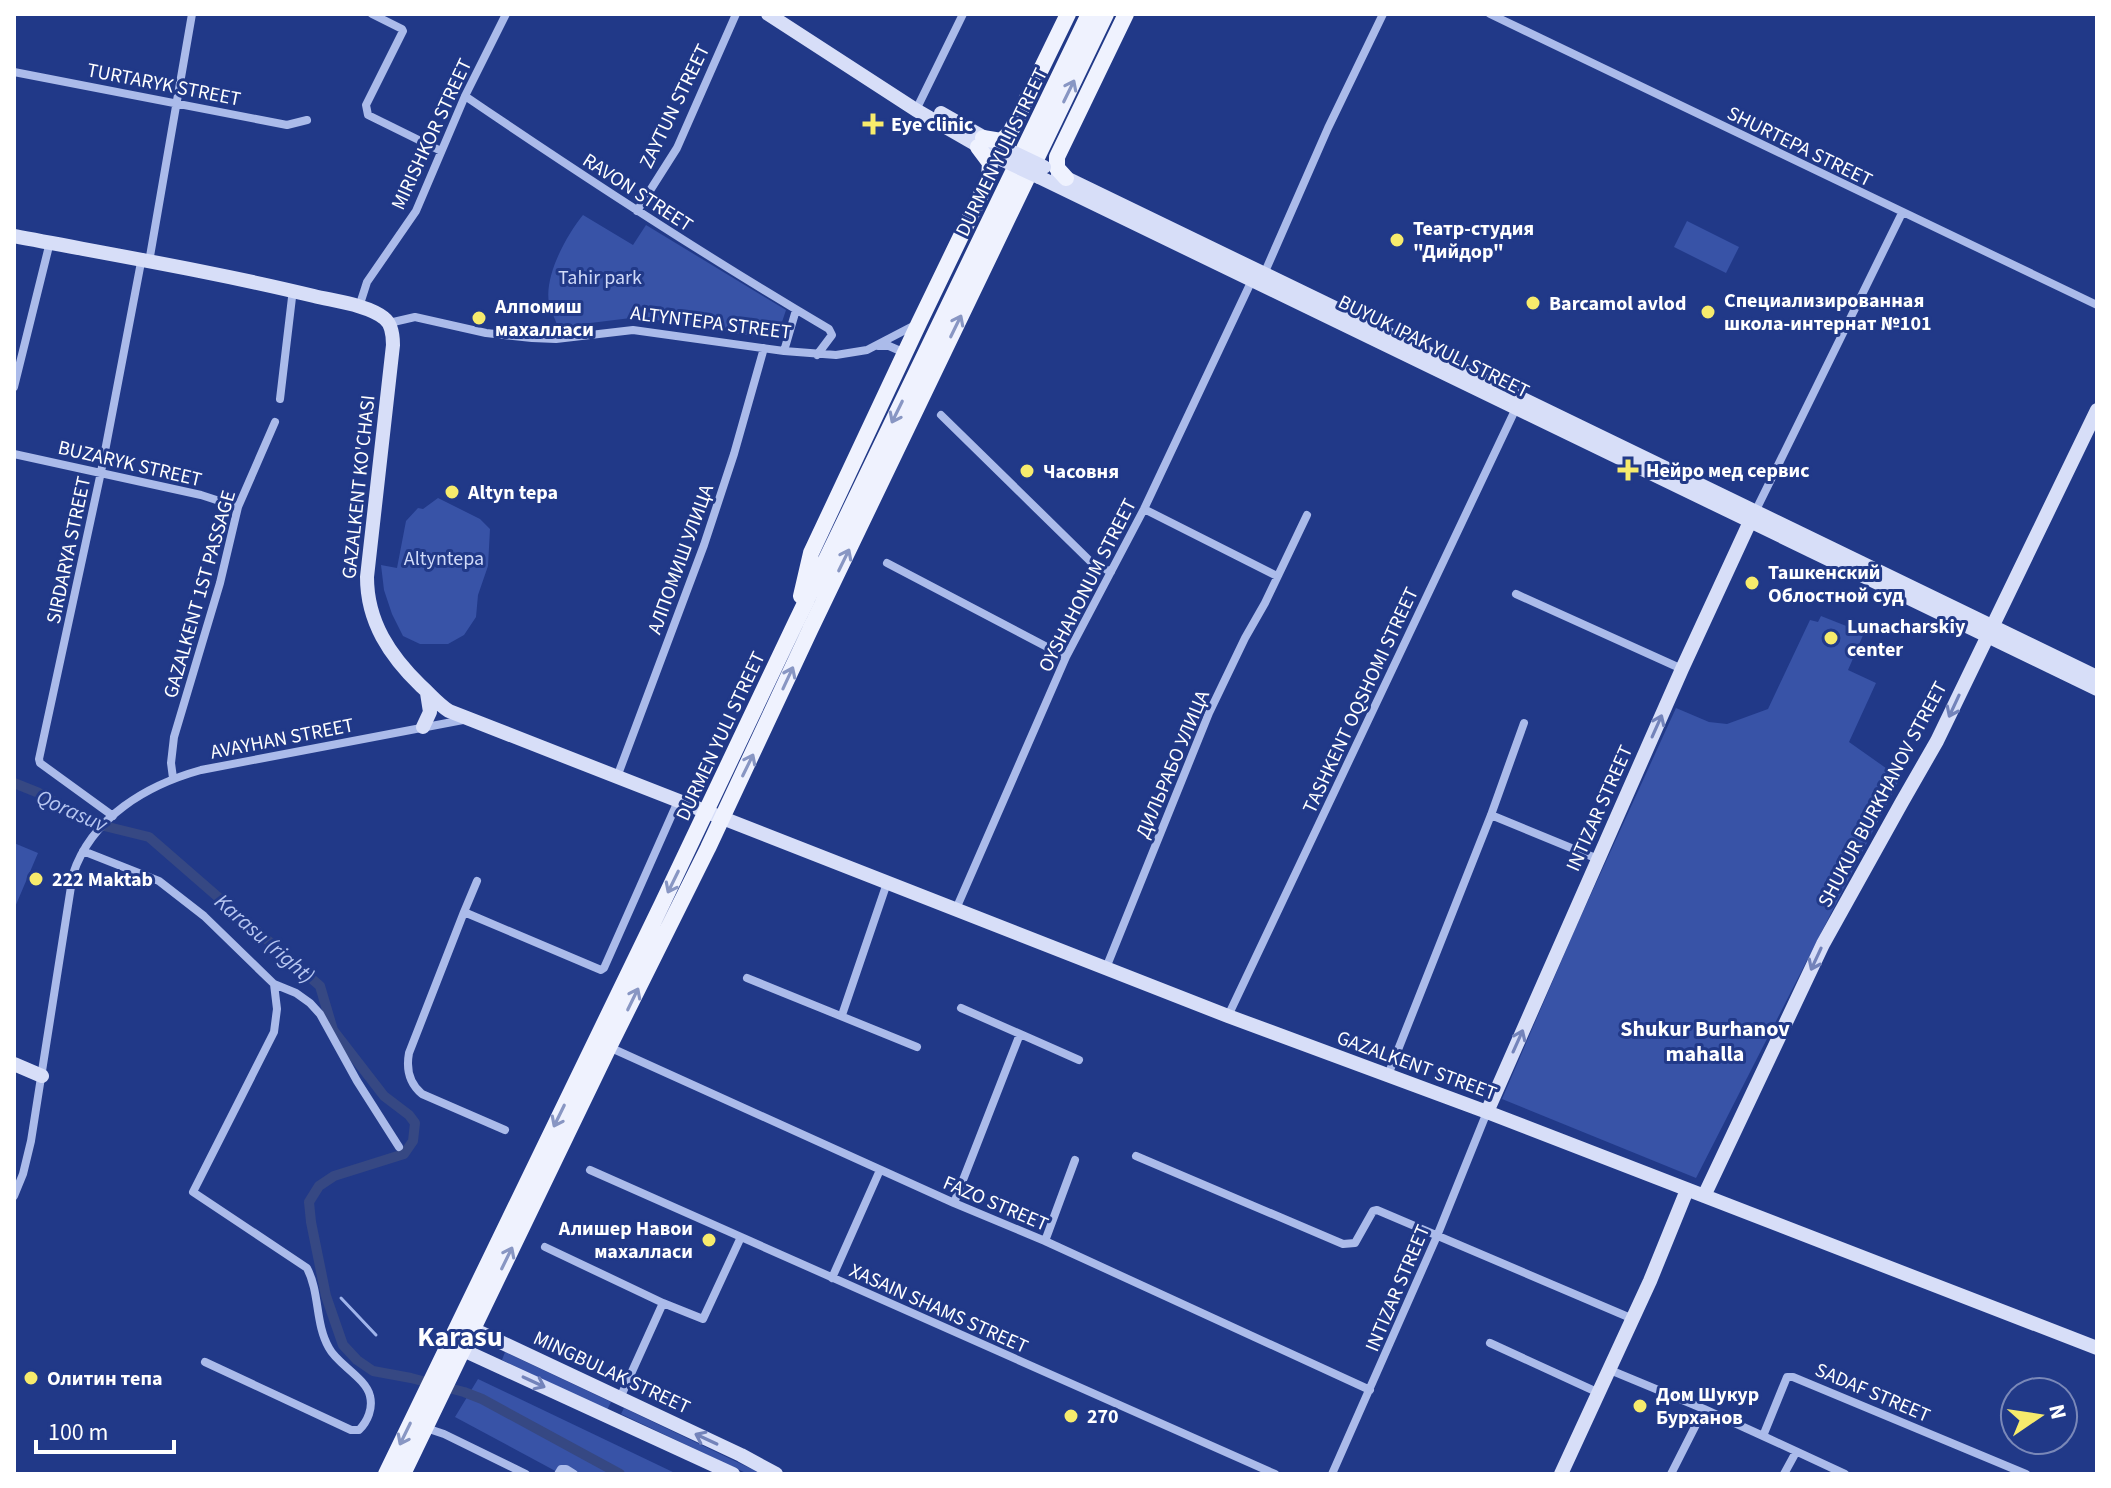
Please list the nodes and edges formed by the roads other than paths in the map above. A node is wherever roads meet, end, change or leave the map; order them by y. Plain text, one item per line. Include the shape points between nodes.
1 (192, 14) edge
2 (372, 14) edge
3 (506, 14) edge
4 (736, 14) edge
5 (768, 14) edge
6 (785, 14) edge
7 (963, 14) edge
8 (1068, 14) edge
9 (1089, 14) edge
10 (1106, 14) edge
11 (1126, 14) edge
12 (1383, 14) edge
13 (1490, 14) edge
14 (14, 72) edge
15 (465, 96) junction
16 (178, 103) junction
17 (918, 106) junction
18 (307, 120) dead end
19 (981, 142) junction
20 (441, 151) junction
21 (1041, 172) junction
22 (1066, 178) junction
23 (637, 211) junction
24 (1902, 213) junction
25 (14, 233) edge
26 (51, 240) junction
27 (146, 259) junction
28 (1258, 277) junction
29 (292, 287) junction
30 (360, 304) junction
31 (2097, 305) edge
32 (796, 310) junction
33 (393, 322) junction
34 (919, 323) junction
35 (873, 347) junction
36 (764, 348) junction
37 (784, 351) junction
38 (905, 353) junction
39 (817, 355) junction
40 (14, 387) edge
41 (280, 399) dead end
42 (1518, 403) junction
43 (2097, 410) edge
44 (941, 415) dead end
45 (275, 422) dead end
46 (14, 454) edge
47 (101, 472) junction
48 (238, 507) junction
49 (1144, 509) junction
50 (1307, 515) dead end
51 (1753, 516) junction
52 (887, 563) dead end
53 (1111, 572) junction
54 (1277, 576) junction
55 (1516, 594) dead end
56 (795, 624) junction
57 (1990, 631) junction
58 (1066, 657) junction
59 (1682, 669) junction
60 (2097, 677) edge
61 (423, 687) junction
62 (2097, 689) edge
63 (469, 719) junction
64 (1524, 723) dead end
65 (423, 727) junction
66 (617, 777) junction
67 (173, 778) junction
68 (678, 801) junction
69 (714, 815) junction
70 (1491, 815) junction
71 (113, 816) junction
72 (83, 851) junction
73 (1598, 859) junction
74 (477, 881) dead end
75 (887, 883) junction
76 (956, 909) junction
77 (464, 912) junction
78 (1106, 968) junction
79 (747, 978) dead end
80 (274, 984) junction
81 (961, 1008) dead end
82 (842, 1015) junction
83 (1228, 1016) junction
84 (1020, 1034) junction
85 (609, 1047) junction
86 (917, 1047) dead end
87 (1079, 1060) dead end
88 (14, 1064) edge
89 (1388, 1075) junction
90 (42, 1076) junction
91 (1487, 1112) junction
92 (505, 1130) dead end
93 (399, 1147) dead end
94 (1136, 1156) dead end
95 (1075, 1160) dead end
96 (590, 1170) dead end
97 (880, 1170) junction
98 (1687, 1190) junction
99 (14, 1196) edge
100 (1704, 1196) junction
101 (954, 1203) junction
102 (1437, 1236) junction
103 (741, 1237) junction
104 (1045, 1241) junction
105 (545, 1247) dead end
106 (832, 1278) junction
107 (663, 1303) junction
108 (1633, 1319) junction
109 (473, 1329) junction
110 (454, 1332) junction
111 (1490, 1343) dead end
112 (2097, 1348) edge
113 (463, 1350) junction
114 (205, 1362) dead end
115 (1610, 1370) junction
116 (442, 1376) junction
117 (1370, 1390) junction
118 (1599, 1393) junction
119 (431, 1398) junction
120 (620, 1398) junction
121 (1704, 1409) junction
122 (611, 1418) junction
123 (426, 1428) junction
124 (1763, 1436) junction
125 (1796, 1452) junction
126 (386, 1474) edge
127 (403, 1474) edge
128 (526, 1474) edge
129 (558, 1474) edge
130 (574, 1474) edge
131 (733, 1474) edge
132 (776, 1474) edge
133 (1275, 1474) edge
134 (1332, 1474) edge
135 (1561, 1474) edge
136 (1671, 1474) edge
137 (1784, 1474) edge
138 (1845, 1474) edge
139 (2026, 1474) edge

1 - 16 street, SIRDARYA STREET
2 - 20 street via 403,31 366,105 368,115
3 - 15 street, MIRISHKOR STREET
4 - 23 street, ZAYTUN STREET via 677,148
5 - 17 main road, BUYUK IPAK YULI STREET
6 - 17 main road, BUYUK IPAK YULI STREET
7 - 17 street
8 - 19 main road via 1010,133 1001,141
9 -> 56 main road, DURMEN YULI STREET
69 -> 10 main road, DURMEN YULI STREET via 810,630
11 - 22 main road via 1057,157 1057,168
12 - 28 street, OYSHAHONUM STREET
13 - 24 street, SHURTEPA STREET
14 - 16 street, TURTARYK STREET
15 - 20 street, MIRISHKOR STREET
15 - 23 street, RAVON STREET
16 - 18 street, TURTARYK STREET via 287,125
16 - 27 street, SIRDARYA STREET
17 - 19 main road, BUYUK IPAK YULI STREET
19 - 21 main road, BUYUK IPAK YULI STREET, bridge
19 - 34 main road via 990,163 989,178
20 - 30 street, MIRISHKOR STREET via 416,211 367,282
21 - 22 main road
21 - 28 main road, BUYUK IPAK YULI STREET
22 - 28 main road, BUYUK IPAK YULI STREET
23 - 32 street, RAVON STREET
24 - 31 street, SHURTEPA STREET
24 - 51 street, INTIZАR STREET
25 - 26 main road, ALTYNTEPA STREET
26 - 27 main road, ALTYNTEPA STREET
26 - 40 street
27 - 29 main road, ALTYNTEPA STREET
27 - 47 street, SIRDARYA STREET
28 - 42 main road, BUYUK IPAK YULI STREET
28 - 49 street, OYSHAHONUM STREET
29 - 30 main road, ALTYNTEPA STREET
29 - 41 street
30 - 33 main road, ALTYNTEPA STREET via 383,309
32 - 37 street
32 - 39 street, RAVON STREET via 832,332
33 - 36 street, ALTYNTEPA STREET via 415,317 486,333 556,339 633,330
33 - 61 main road, GAZALKENT KO'CHASI via 402,332 402,344 380,495 376,595 389,632
34 - 35 street, ALTYNTEPA STREET
34 - 38 main road
35 - 38 street
35 - 39 street, ALTYNTEPA STREET
36 - 37 street, ALTYNTEPA STREET
36 - 66 street, АЛПОМИШ УЛИЦА via 704,545
37 - 39 street, ALTYNTEPA STREET
38 - 56 main road via 811,553
42 - 51 main road, BUYUK IPAK YULI STREET
42 - 83 street, TАSHKENT OQSHOMI STREET
43 - 57 main road, SHUKUR BURKHANOV STREET
44 - 53 street via 1091,562
45 - 48 street, GAZALKENT 1ST PASSAGE
46 - 47 street, BUZARYK STREET
47 - 48 street, BUZARYK STREET
47 - 71 street, SIRDARYA STREET via 39,759
48 - 67 street, GAZALKENT 1ST PASSAGE via 174,737
49 - 53 street, OYSHAHONUM STREET
49 - 54 street
50 - 54 street, ДИЛЬРАБО УЛИЦА
51 - 57 main road, BUYUK IPAK YULI STREET
51 - 59 main road, INTIZАR STREET
52 - 58 street
53 - 58 street, OYSHAHONUM STREET
54 - 78 street, ДИЛЬРАБО УЛИЦА via 1209,713
55 - 59 street
56 - 69 main road, DURMEN YULI STREET
57 - 60 main road, BUYUK IPAK YULI STREET
57 - 62 main road, BUYUK IPAK YULI STREET
57 -> 100 main road, SHUKUR BURKHANOV STREET via 1937,741 1823,944
58 - 76 street, OYSHAHONUM STREET
73 -> 59 main road, INTIZАR STREET
61 - 63 main road, GAZALKENT KO'CHASI via 443,707
61 - 65 main road via 430,707
63 - 65 street, AVAYHAN STREET
63 - 66 main road, GAZALKENT KO'CHASI
64 - 70 street
65 - 67 street, AVAYHAN STREET
66 - 68 main road, GAZALKENT KO'CHASI
67 - 71 street, AVAYHAN STREET via 140,794
68 - 69 main road, GAZALKENT KO'CHASI
68 - 77 street via 601,970
69 - 75 main road, GAZALKENT STREET
85 -> 69 main road, DURMEN YULI STREET
69 -> 110 main road, DURMEN YULI STREET
70 - 73 street
70 - 89 street
71 - 72 street, AVAYHAN STREET
72 - 80 street via 170,888
72 - 90 street via 70,884
91 -> 73 main road, INTIZАR STREET
74 - 77 street
75 - 76 main road, GAZALKENT STREET
75 - 82 street
76 - 78 main road, GAZALKENT STREET
77 - 92 street via 409,1053 408,1072 418,1091
78 - 83 main road, GAZALKENT STREET
79 - 82 street
80 - 93 street via 296,993 320,1014
80 - 114 street via 274,1032 193,1192 304,1264 330,1350 368,1389 370,1410 364,1425 351,1430
81 - 84 street
82 - 86 street
83 - 89 main road, GAZALKENT STREET
84 - 87 street
84 - 101 street
85 - 97 street, FAZO STREET
109 -> 85 main road, DURMEN YULI STREET
88 - 90 main road
89 - 91 main road, GAZALKENT STREET
90 - 99 street
91 - 98 main road, GAZALKENT STREET
91 - 102 street, INTIZAR STREET
94 - 102 street via 1343,1244 1355,1243 1377,1210
95 - 104 street
96 - 103 street, XASAIN SHAMS STREET
97 - 101 street, FAZO STREET
97 - 106 street
98 - 100 main road, GAZALKENT STREET
98 - 108 main road
100 - 112 main road, GAZALKENT STREET
101 - 104 street, FAZO STREET
102 - 108 street
102 - 117 street, INTIZAR STREET
103 - 106 street, XASAIN SHAMS STREET
103 - 107 street via 703,1319
104 - 117 street, FAZO STREET
105 - 107 street
106 - 133 street, XASAIN SHAMS STREET
107 - 120 street
108 - 115 main road
109 - 110 main road
109 - 113 main road, DURMEN YULI STREET
109 - 120 main road, MINGBULAK STREET
110 - 113 main road
110 - 116 main road, DURMEN YULI STREET
111 - 118 street
113 - 116 main road, DURMEN YULI STREET
113 -> 122 main road, MINGBULAK STREET
115 - 118 main road
115 - 121 street
116 - 119 main road, DURMEN YULI STREET
117 - 134 street, INTIZAR STREET
118 - 135 main road
119 - 123 main road, DURMEN YULI STREET
119 -> 126 main road, DURMEN YULI STREET
120 - 122 main road
132 -> 120 main road, MINGBULAK STREET
121 - 124 street
121 - 136 street
122 - 131 main road, MINGBULAK STREET
123 - 127 main road, DURMEN YULI STREET
123 - 128 street
124 - 125 street
124 - 139 street, SADAF STREET via 1789,1376
125 - 137 street
125 - 138 street
129 - 130 street via 561,1469

